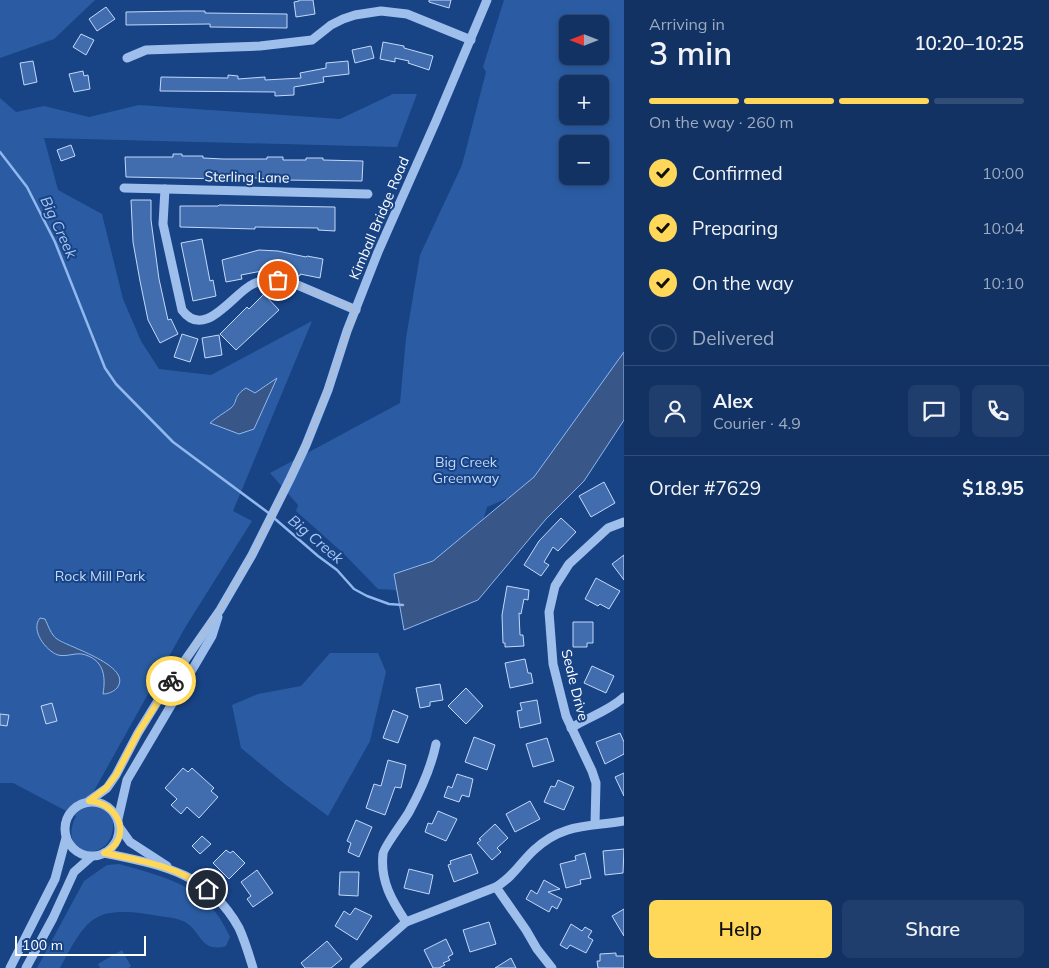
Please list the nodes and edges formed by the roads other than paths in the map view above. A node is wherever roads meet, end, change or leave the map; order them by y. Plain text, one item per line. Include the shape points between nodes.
1 (488, 0) edge
2 (471, 40) junction
3 (127, 58) dead end
4 (124, 188) dead end
5 (165, 189) junction
6 (368, 194) dead end
7 (356, 310) junction
8 (624, 522) edge
9 (220, 610) junction
10 (624, 697) edge
11 (571, 728) junction
12 (436, 744) dead end
13 (89, 801) junction
14 (624, 821) edge
15 (119, 823) junction
16 (595, 824) junction
17 (66, 837) junction
18 (104, 853) junction
19 (91, 857) junction
20 (169, 868) junction
21 (496, 887) junction
22 (406, 922) junction
23 (10, 968) edge
24 (26, 968) edge
25 (253, 968) edge
26 (354, 968) edge
27 (552, 968) edge

1 - 2 street, Kimball Bridge Road
2 - 3 street via 407,14 381,11 343,19 312,40 260,46 146,50
2 - 7 street, Kimball Bridge Road
4 - 5 street, Sterling Lane
5 - 6 street, Sterling Lane
5 - 7 street via 163,224 186,316 210,318 247,287 278,280 288,281
7 - 9 street, Kimball Bridge Road via 306,445 252,555
8 - 11 street, Seale Drive via 608,528 569,564 551,598 553,664
9 - 13 street, Kimball Bridge Road via 172,679 116,775
9 - 15 street, Kimball Bridge Road via 212,636 126,780
10 - 11 street
11 - 16 street, Seale Drive via 596,783
12 - 22 street via 432,765 409,812 382,852 388,894
13 - 15 street via 106,805
13 - 17 street via 67,816
14 - 16 street
15 - 18 street via 119,837 115,845
15 - 20 street via 130,842
16 - 21 street via 568,830 544,842 517,872
17 - 19 street via 74,850
17 - 23 street via 56,879
18 - 19 street
18 - 20 street
19 - 24 street via 74,872
20 - 25 street via 196,881 225,908 240,930
21 - 22 street
21 - 27 street
22 - 26 street

